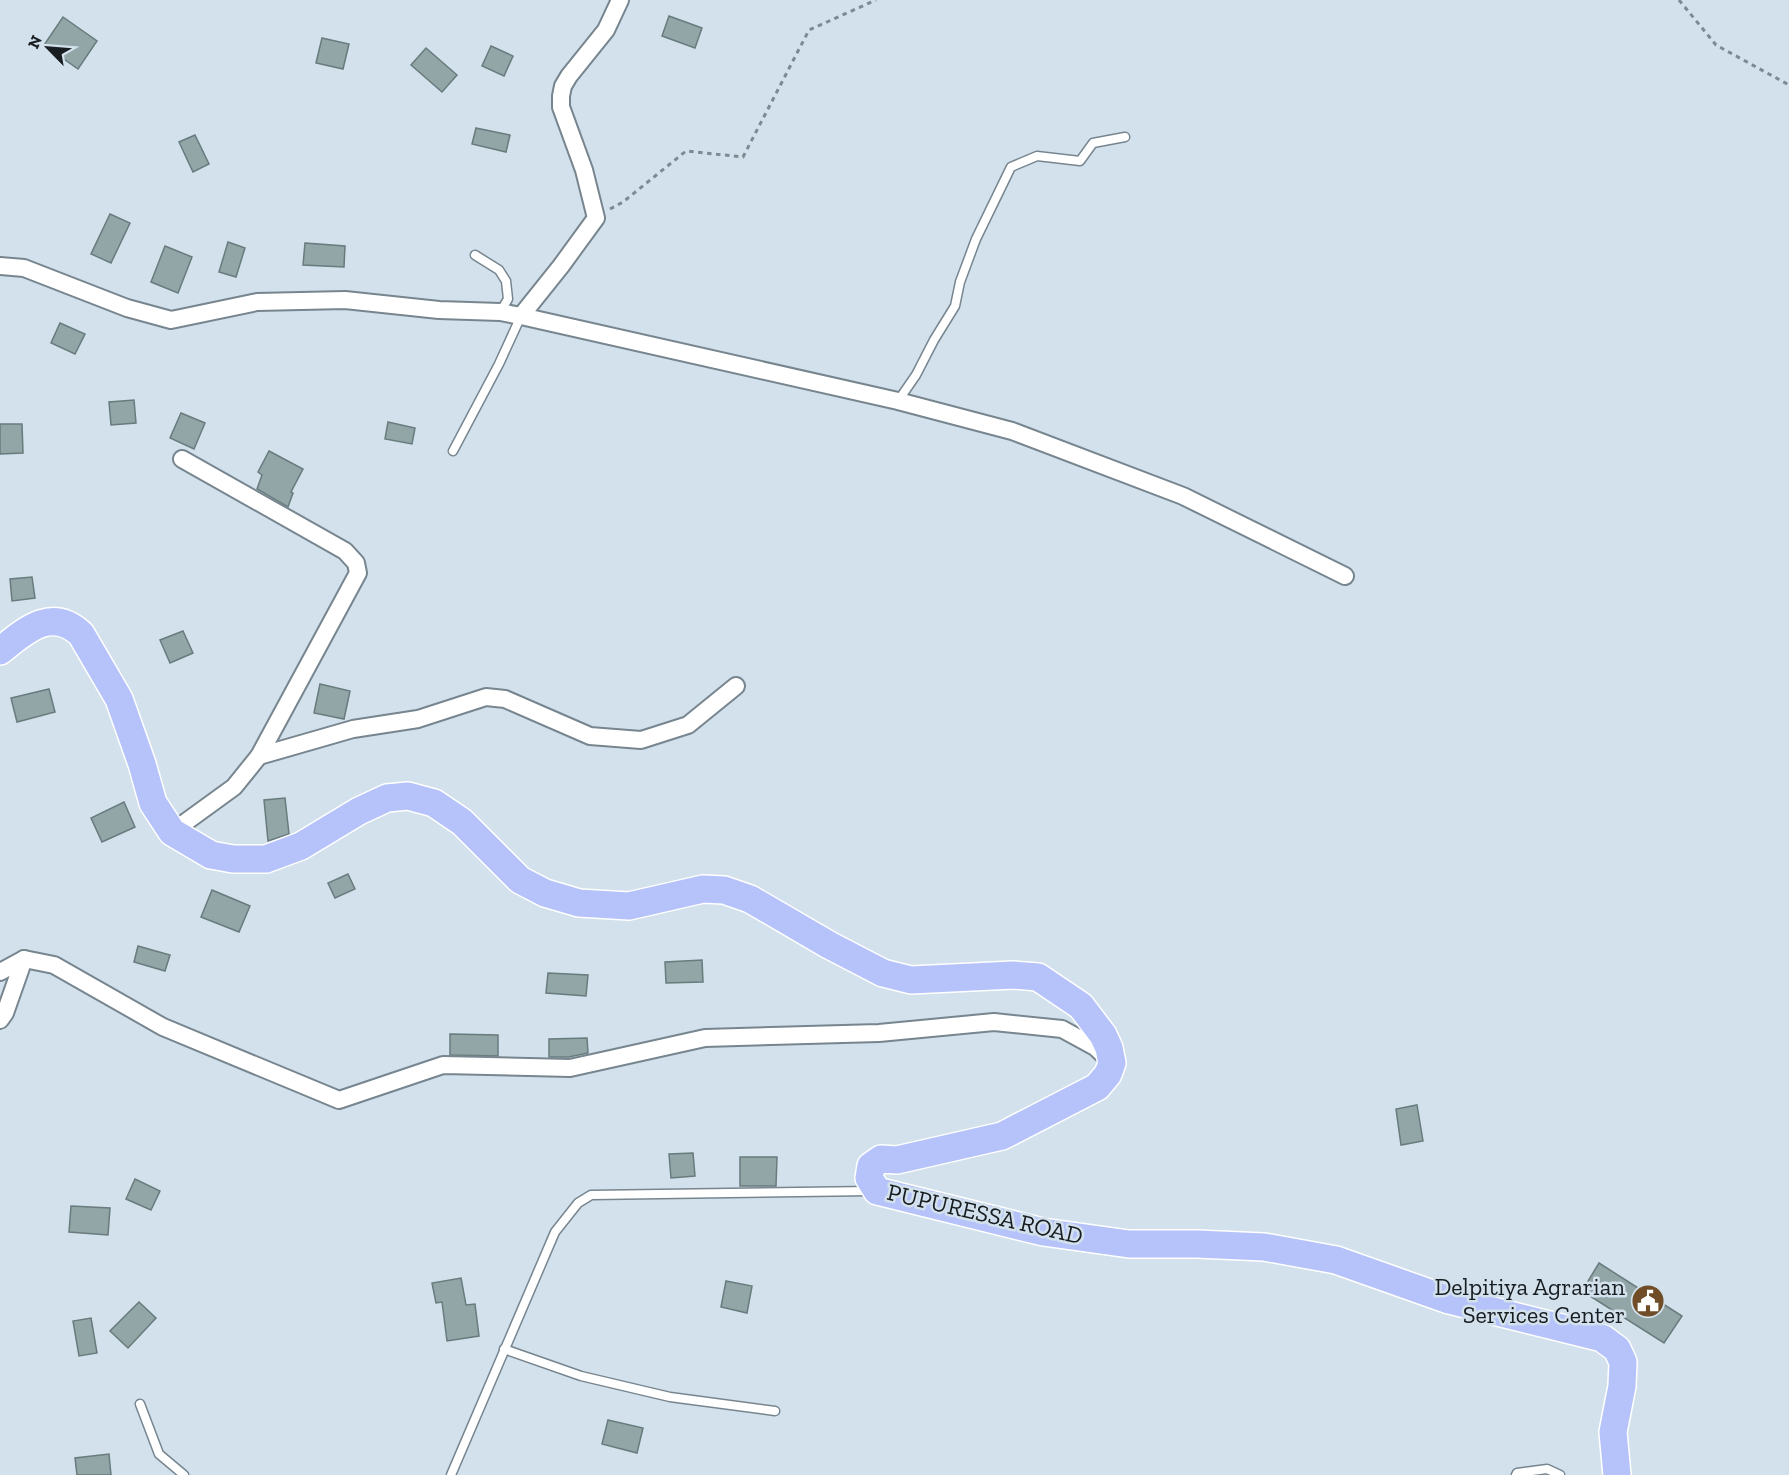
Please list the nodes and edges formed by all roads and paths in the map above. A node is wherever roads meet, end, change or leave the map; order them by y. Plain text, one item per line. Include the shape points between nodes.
1 (620, 0) edge
2 (876, 0) edge
3 (1679, 0) edge
4 (1789, 85) edge
5 (1125, 137) dead end
6 (596, 218) junction
7 (476, 255) dead end
8 (0, 266) edge
9 (500, 312) junction
10 (521, 316) junction
11 (898, 401) junction
12 (453, 451) dead end
13 (182, 459) dead end
14 (1345, 576) dead end
15 (0, 651) edge
16 (736, 686) dead end
17 (259, 756) junction
18 (172, 832) junction
19 (24, 959) junction
20 (0, 972) edge
21 (0, 1020) edge
22 (1112, 1063) junction
23 (877, 1191) junction
24 (504, 1349) junction
25 (140, 1404) dead end
26 (775, 1411) dead end
27 (184, 1475) edge
28 (451, 1475) edge
29 (1516, 1475) edge
30 (1560, 1475) edge
31 (1617, 1475) edge

1 - 6 street via 606,30 569,76 561,96 561,107
2 - 6 path via 809,30 743,158 686,151 623,202
3 - 4 path via 1716,45
5 - 11 lane via 1093,143 1080,161 1037,156 1011,167 976,239 955,306
6 - 10 street
7 - 9 lane via 499,270 506,281 508,299
8 - 9 street via 24,268 127,308 171,320 257,302 345,300
9 - 10 street
10 - 11 street
10 - 12 lane
11 - 14 street via 1012,431 1183,496
13 - 17 street via 345,551 356,563 358,573
15 - 18 main road via 41,623 59,622 73,626 81,634 119,699 153,803
16 - 17 street via 688,725 641,740 590,736 505,699 486,697 418,718 353,729
17 - 18 street via 234,787
18 - 22 main road via 211,855 266,859 301,846 387,798 408,796 434,803 462,822 520,880 567,900 629,906 703,889 724,890 750,899 883,973 911,980 1038,977 1081,1006 1103,1035
19 - 20 street
19 - 21 street
19 - 22 street via 54,966 164,1027 339,1100 443,1065 570,1068 705,1038 879,1033 994,1022 1062,1029 1095,1047
22 - 23 main road, PUPURESSA ROAD via 1097,1087 1002,1136 897,1160 881,1159 871,1166 869,1178
23 - 24 lane via 591,1195 578,1203 555,1232
23 - 31 main road, PUPURESSA ROAD via 1043,1232 1129,1244 1264,1247 1336,1260 1449,1300 1602,1338 1617,1349 1623,1362 1613,1432
24 - 26 lane via 581,1376 670,1397
24 - 28 lane
25 - 27 lane via 159,1454
29 - 30 lane via 1547,1469

